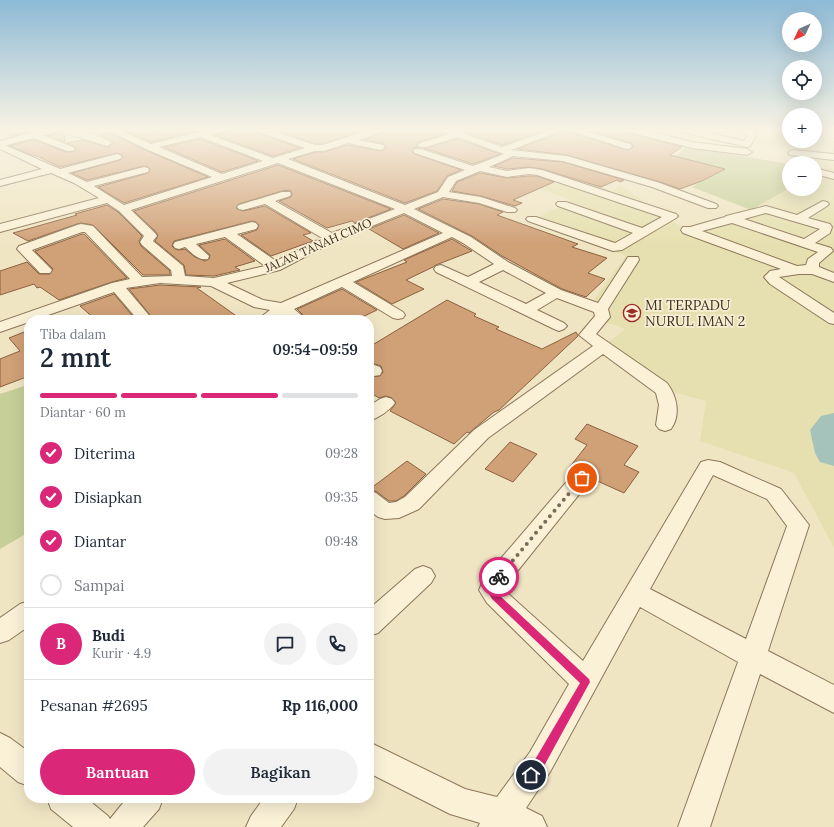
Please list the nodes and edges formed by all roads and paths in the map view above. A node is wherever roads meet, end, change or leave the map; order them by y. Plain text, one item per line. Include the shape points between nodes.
1 (50, 168) edge
2 (72, 168) edge
3 (198, 168) edge
4 (250, 168) edge
5 (296, 168) edge
6 (473, 168) edge
7 (480, 168) edge
8 (597, 168) edge
9 (477, 169) junction
10 (144, 170) dead end
11 (57, 171) junction
12 (822, 173) edge
13 (834, 176) edge
14 (220, 177) junction
15 (0, 183) edge
16 (86, 185) junction
17 (592, 190) junction
18 (286, 194) dead end
19 (442, 194) junction
20 (109, 199) junction
21 (266, 200) junction
22 (562, 204) junction
23 (823, 204) dead end
24 (712, 206) dead end
25 (243, 207) dead end
26 (405, 208) junction
27 (123, 210) junction
28 (511, 210) dead end
29 (730, 218) junction
30 (799, 218) junction
31 (663, 222) junction
32 (252, 226) dead end
33 (0, 228) edge
34 (830, 228) edge
35 (690, 231) junction
36 (227, 232) junction
37 (643, 232) junction
38 (452, 233) junction
39 (332, 238) junction
40 (807, 243) junction
41 (203, 256) dead end
42 (633, 260) dead end
43 (502, 266) junction
44 (275, 267) junction
45 (812, 268) junction
46 (441, 269) dead end
47 (45, 270) dead end
48 (797, 270) junction
49 (834, 278) edge
50 (179, 280) junction
51 (139, 281) junction
52 (342, 281) junction
53 (214, 282) junction
54 (468, 282) junction
55 (117, 286) junction
56 (556, 292) junction
57 (283, 308) junction
58 (601, 309) junction
59 (526, 310) junction
60 (0, 312) edge
61 (34, 315) edge
62 (142, 315) edge
63 (272, 315) edge
64 (293, 315) edge
65 (398, 315) dead end
66 (24, 319) edge
67 (834, 320) edge
68 (14, 322) junction
69 (559, 326) dead end
70 (0, 327) edge
71 (603, 346) junction
72 (386, 403) dead end
73 (374, 411) edge
74 (665, 426) dead end
75 (582, 478) dead end
76 (374, 502) edge
77 (423, 576) dead end
78 (635, 593) junction
79 (24, 615) edge
80 (374, 620) edge
81 (0, 632) edge
82 (753, 656) junction
83 (586, 682) junction
84 (834, 700) edge
85 (0, 748) edge
86 (374, 760) edge
87 (24, 767) edge
88 (68, 803) edge
89 (144, 803) edge
90 (279, 803) edge
91 (499, 820) edge
92 (97, 827) edge
93 (122, 827) edge
94 (262, 827) edge
95 (531, 827) edge
96 (694, 827) edge

1 - 11 street
2 - 11 street
3 - 14 street
4 - 14 street
5 - 26 street
6 - 9 street
7 - 9 street
8 - 24 street via 656,185
9 - 17 street via 507,174 538,172
9 - 19 street via 452,179
10 - 16 street
11 - 15 street
11 - 16 street
12 - 13 street
14 - 27 street
16 - 20 street
17 - 22 street
17 - 31 street via 672,216
18 - 21 street
19 - 26 street, JALAN TANAH CIMO
19 - 28 street via 481,200
20 - 27 street
20 - 33 street
21 - 25 street
21 - 39 street
22 - 37 street
22 - 37 street via 532,219 610,247 618,247
23 - 30 street
26 - 38 street
26 - 39 street, JALAN TANAH CIMO
27 - 50 street via 151,236 146,242 178,268
29 - 30 street via 766,209
29 - 35 street
29 - 40 street
30 - 34 street
31 - 35 street
31 - 37 street
32 - 36 street
34 - 40 street
35 - 48 street
36 - 41 street via 183,244
36 - 44 street
38 - 43 street via 467,240
38 - 52 street
39 - 44 street, JALAN TANAH CIMO
40 - 45 street via 827,251 814,262
42 - 58 street
43 - 54 street
43 - 56 street
44 - 53 street, JALAN TANAH CIMO
45 - 48 street
45 - 49 street
46 - 54 street
47 - 51 street via 23,249 81,228 89,228
48 - 67 street via 771,277
50 - 51 street, JALAN TANAH CIMO
50 - 53 street, JALAN TANAH CIMO
51 - 55 street, JALAN TANAH CIMO
52 - 57 street
52 - 65 street
53 - 57 street via 259,304
54 - 59 street
55 - 61 street, JALAN TANAH CIMO
55 - 62 street
56 - 58 street
56 - 59 street
57 - 63 street
57 - 64 street
58 - 71 street via 603,317 587,336
59 - 69 street
60 - 68 street
66 - 68 street, JALAN TANAH CIMO
68 - 70 street, JALAN TANAH CIMO
71 - 74 street via 666,392 669,400
71 - 76 street via 481,434 412,503 399,510 385,511
72 - 73 street
75 - 83 street via 493,584 491,590
77 - 80 street
78 - 82 street
78 - 82 street via 708,467 774,494 798,525
78 - 83 street
79 - 81 street
82 - 84 street
82 - 96 street
83 - 91 street via 540,762
85 - 87 street
86 - 91 street via 461,804
88 - 92 street
89 - 93 street
90 - 94 street
91 - 95 street

